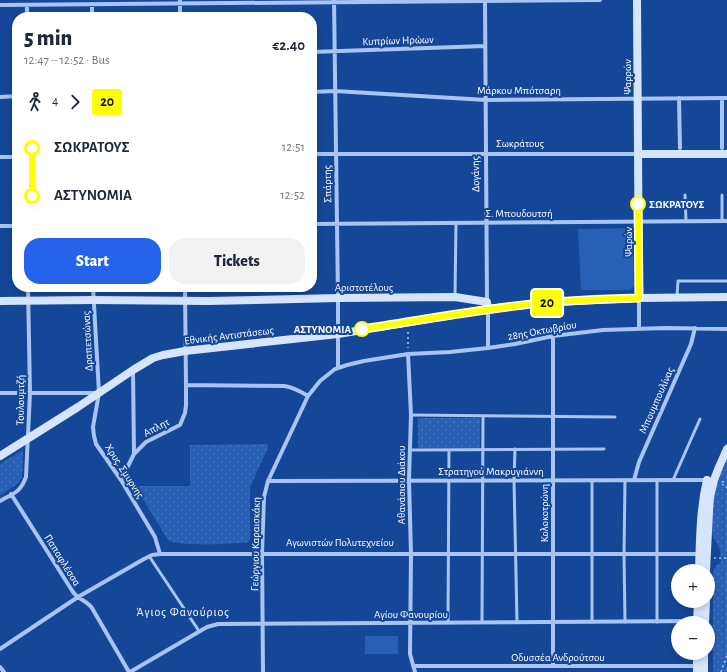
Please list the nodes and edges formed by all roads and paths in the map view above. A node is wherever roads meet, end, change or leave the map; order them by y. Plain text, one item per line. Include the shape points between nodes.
1 (485, 0) edge
2 (600, 0) edge
3 (638, 0) edge
4 (334, 1) edge
5 (180, 2) edge
6 (27, 4) junction
7 (92, 4) junction
8 (0, 5) edge
9 (27, 12) edge
10 (92, 12) edge
11 (485, 46) junction
12 (317, 52) edge
13 (334, 52) junction
14 (317, 92) edge
15 (335, 92) junction
16 (12, 96) edge
17 (0, 97) edge
18 (638, 98) junction
19 (679, 98) junction
20 (725, 98) edge
21 (486, 100) junction
22 (680, 148) dead end
23 (724, 151) edge
24 (317, 154) edge
25 (336, 154) junction
26 (486, 154) junction
27 (638, 154) junction
28 (0, 157) edge
29 (12, 157) edge
30 (685, 195) dead end
31 (722, 195) dead end
32 (686, 221) junction
33 (722, 221) junction
34 (727, 221) edge
35 (487, 222) junction
36 (638, 222) junction
37 (456, 223) junction
38 (317, 224) edge
39 (337, 224) junction
40 (0, 226) edge
41 (12, 226) edge
42 (727, 281) edge
43 (28, 292) edge
44 (93, 292) edge
45 (185, 292) edge
46 (455, 297) junction
47 (727, 297) edge
48 (338, 298) junction
49 (639, 298) junction
50 (677, 298) junction
51 (28, 300) junction
52 (93, 300) junction
53 (0, 301) edge
54 (185, 301) junction
55 (488, 306) junction
56 (408, 322) junction
57 (694, 328) junction
58 (639, 329) junction
59 (727, 329) edge
60 (338, 334) junction
61 (553, 336) junction
62 (488, 348) junction
63 (185, 351) junction
64 (408, 354) junction
65 (338, 368) junction
66 (133, 370) junction
67 (186, 385) junction
68 (0, 393) edge
69 (30, 393) junction
70 (99, 393) junction
71 (308, 396) junction
72 (411, 415) junction
73 (483, 416) junction
74 (553, 416) junction
75 (615, 417) dead end
76 (700, 419) dead end
77 (28, 439) junction
78 (515, 449) junction
79 (553, 449) junction
80 (604, 449) dead end
81 (727, 449) edge
82 (411, 450) junction
83 (449, 450) junction
84 (483, 450) junction
85 (134, 454) junction
86 (0, 456) edge
87 (121, 480) junction
88 (410, 480) junction
89 (449, 480) junction
90 (482, 480) junction
91 (514, 480) junction
92 (553, 480) junction
93 (592, 480) junction
94 (625, 480) junction
95 (634, 480) junction
96 (657, 480) junction
97 (673, 480) junction
98 (268, 481) junction
99 (714, 481) junction
100 (727, 488) edge
101 (11, 494) junction
102 (0, 501) edge
103 (262, 553) junction
104 (160, 554) junction
105 (411, 554) junction
106 (449, 554) junction
107 (483, 554) junction
108 (516, 554) junction
109 (553, 554) junction
110 (592, 554) junction
111 (624, 554) junction
112 (658, 554) junction
113 (704, 555) junction
114 (149, 556) junction
115 (727, 558) edge
116 (701, 564) edge
117 (705, 564) edge
118 (78, 597) junction
119 (482, 622) junction
120 (517, 622) junction
121 (553, 622) junction
122 (592, 622) junction
123 (625, 622) junction
124 (657, 622) junction
125 (671, 622) edge
126 (410, 623) junction
127 (448, 623) junction
128 (262, 624) junction
129 (199, 631) junction
130 (0, 649) edge
131 (727, 656) edge
132 (413, 666) junction
133 (553, 666) junction
134 (723, 666) junction
135 (727, 666) edge
136 (0, 667) edge
137 (700, 669) edge
138 (4, 672) edge
139 (129, 672) edge
140 (263, 672) edge
141 (415, 672) edge
142 (721, 672) edge

1 - 2 street
1 - 4 street
1 - 11 street, Δογάνης
3 - 18 street, Ψαρρών
4 - 5 street
4 - 13 street, Σπάρτης
5 - 7 street
6 - 7 street
6 - 8 street
6 - 9 street
7 - 10 street
11 - 13 street, Κυπρίων Ηρώων
11 - 21 street, Δογάνης
12 - 13 street, Κυπρίων Ηρώων
13 - 15 street, Σπάρτης
14 - 15 street, Μάρκου Μπότσαρη
15 - 21 street, Μάρκου Μπότσαρη
15 - 25 street, Σπάρτης
16 - 17 street
18 - 19 street, Μάρκου Μπότσαρη
18 - 21 street, Μάρκου Μπότσαρη
18 - 27 street, Ψαρρών
19 - 20 street, Μάρκου Μπότσαρη
19 - 22 street
20 - 23 street
21 - 26 street, Δογάνης
23 - 27 street, Σωκράτους
24 - 25 street, Σωκράτους
25 - 26 street, Σωκράτους
25 - 39 street, Σπάρτης
26 - 27 street, Σωκράτους
26 - 35 street, Δογάνης
27 - 36 street, Ψαρών
28 - 29 street
30 - 32 lane
31 - 33 lane
32 - 33 street, Σ. Μπουδουτσή
32 - 36 street, Σ. Μπουδουτσή
33 - 34 street, Σ. Μπουδουτσή
35 - 36 street, Σ. Μπουδουτσή
35 - 37 street, Σ. Μπουδουτσή
35 - 55 street, Δογάνης
36 - 49 street, Ψαρών
37 - 39 street, Σ. Μπουδουτσή
37 - 46 lane
38 - 39 street, Σ. Μπουδουτσή
39 - 48 street, Σπάρτης
40 - 41 street
42 - 50 lane via 678,281
43 - 51 street, Τουλουμτζή
44 - 52 street, Δραπετσώνας
45 - 54 street
46 - 48 street, Αριστοτέλους
46 - 55 street, Αριστοτέλους
47 - 50 street, Εθνικής Αντιστάσεως
48 - 54 street, Αριστοτέλους
48 - 60 street, Σπάρτης
49 - 50 street, Εθνικής Αντιστάσεως
49 - 55 street, Εθνικής Αντιστάσεως
49 - 58 street, Ψαρών
51 - 52 street, Αριστοτέλους
51 - 53 street, Αριστοτέλους
51 - 69 street, Τουλουμτζή
52 - 54 street, Αριστοτέλους
52 - 70 street, Δραπετσώνας
54 - 63 street
55 - 56 street, Εθνικής Αντιστάσεως
55 - 62 street, Δογάνης
56 - 60 street, Εθνικής Αντιστάσεως
56 - 64 path
57 - 58 street, 28ης Οκτωβρίου
57 - 59 street, 28ης Οκτωβρίου
57 - 95 street, Μπουμπουλίνας via 691,344 639,462
58 - 61 street, 28ης Οκτωβρίου
60 - 63 street, Εθνικής Αντιστάσεως
60 - 65 street, Σπάρτης
61 - 62 street, 28ης Οκτωβρίου
61 - 74 street, Κολοκοτρώνη
62 - 64 street, 28ης Οκτωβρίου
63 - 66 street, Εθνικής Αντιστάσεως via 158,356
63 - 67 street
64 - 65 street, 28ης Οκτωβρίου
64 - 72 street, Αθανάσιου Διάκου
65 - 71 street, Γεώργιου Καραισκάκη via 320,381
66 - 70 street, Εθνικής Αντιστάσεως
66 - 85 street
67 - 71 street via 284,386
67 - 85 street, Απλητ via 186,410 180,425 146,442
68 - 69 street
69 - 70 street
69 - 77 street, Τουλουμτζή
70 - 77 street, Εθνικής Αντιστάσεως
70 - 87 street, Χρυς. Σμυρνης via 93,427 96,444
71 - 98 street, Γεώργιου Καραισκάκη
72 - 73 lane
72 - 82 street, Αθανάσιου Διάκου
73 - 74 lane
73 - 84 lane
74 - 75 lane
74 - 79 street, Κολοκοτρώνη
76 - 97 lane
77 - 86 street, Εθνικής Αντιστάσεως
77 - 101 street, Τουλουμτζή via 26,477 18,491
78 - 79 lane
78 - 84 lane
78 - 91 lane
79 - 80 lane
79 - 92 street, Κολοκοτρώνη
81 - 99 street
82 - 83 lane
82 - 88 street, Αθανάσιου Διάκου
83 - 84 lane
83 - 89 lane
84 - 90 lane
85 - 87 street, Απλητ
87 - 104 street, Χρυς. Σμυρνης via 155,537
88 - 89 street, Στρατηγού Μακρυγιάννη
88 - 98 street, Στρατηγού Μακρυγιάννη
88 - 105 street, Αθανάσιου Διάκου
89 - 90 street, Στρατηγού Μακρυγιάννη
89 - 106 lane
90 - 91 street, Στρατηγού Μακρυγιάννη
90 - 107 lane
91 - 92 street, Στρατηγού Μακρυγιάννη
91 - 108 lane
92 - 93 street, Στρατηγού Μακρυγιάννη
92 - 109 street, Κολοκοτρώνη
93 - 94 street, Στρατηγού Μακρυγιάννη
93 - 110 lane
94 - 95 street, Στρατηγού Μακρυγιάννη
94 - 111 lane
95 - 96 street, Στρατηγού Μακρυγιάννη
96 - 97 street, Στρατηγού Μακρυγιάννη
96 - 112 lane
97 - 99 street, Στρατηγού Μακρυγιάννη
98 - 103 street, Γεώργιου Καραισκάκη via 264,497
99 - 100 path
99 - 113 street via 702,509
101 - 102 street, Τουλουμτζή
101 - 118 street, Παπαφλέσσα
103 - 104 street, Αγωνιστών Πολυτεχνείου
103 - 105 street, Αγωνιστών Πολυτεχνείου
103 - 128 street, Γεώργιου Καραισκάκη
104 - 114 street, Αγωνιστών Πολυτεχνείου
105 - 106 street, Αγωνιστών Πολυτεχνείου
105 - 126 street, Αθανάσιου Διάκου
106 - 107 street, Αγωνιστών Πολυτεχνείου
106 - 127 lane
107 - 108 street, Αγωνιστών Πολυτεχνείου
107 - 119 lane
108 - 109 street, Αγωνιστών Πολυτεχνείου
108 - 120 lane
109 - 110 street, Αγωνιστών Πολυτεχνείου
109 - 121 street, Κολοκοτρώνη
110 - 111 street, Αγωνιστών Πολυτεχνείου
110 - 122 lane
111 - 112 street, Αγωνιστών Πολυτεχνείου
111 - 123 lane
112 - 113 street, Αγωνιστών Πολυτεχνείου
112 - 124 lane
113 - 115 path
113 - 116 street
113 - 117 street
114 - 118 street, Αγωνιστών Πολυτεχνείου
114 - 129 lane
118 - 130 street, Αγωνιστών Πολυτεχνείου
118 - 139 street, Παπαφλέσσα via 91,607
119 - 120 street, Αγίου Φανουρίου
119 - 127 street, Αγίου Φανουρίου
120 - 121 street, Αγίου Φανουρίου
121 - 122 street, Αγίου Φανουρίου
121 - 133 street, Κολοκοτρώνη
122 - 123 street, Αγίου Φανουρίου
123 - 124 street, Αγίου Φανουρίου
124 - 125 street, Αγίου Φανουρίου
126 - 127 street, Αγίου Φανουρίου
126 - 128 street, Αγίου Φανουρίου
126 - 132 street, Αθανάσιου Διάκου via 410,654
128 - 129 street, Αγίου Φανουρίου via 218,624
128 - 140 street, Γεώργιου Καραισκάκη
129 - 139 street, Αγίου Φανουρίου
131 - 134 path
132 - 133 street, Οδυσσέα Ανδρούτσου
132 - 141 street, Αθανάσιου Διάκου
133 - 137 street, Οδυσσέα Ανδρούτσου
134 - 135 path
134 - 142 path
136 - 138 street

